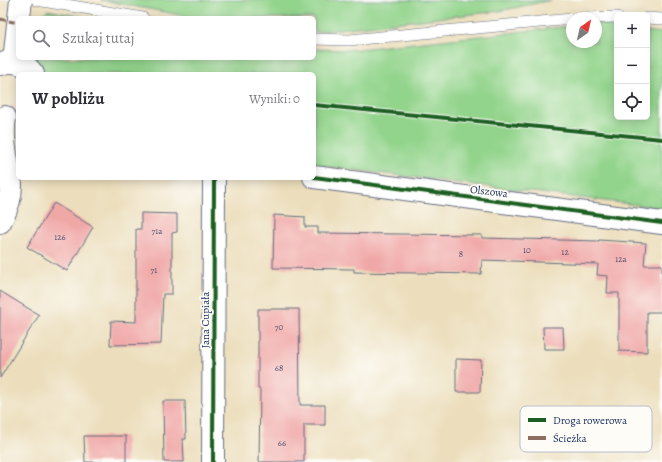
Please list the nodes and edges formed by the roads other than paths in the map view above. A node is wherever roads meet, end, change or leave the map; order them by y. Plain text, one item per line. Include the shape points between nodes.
1 (21, 0) edge
2 (38, 0) edge
3 (19, 16) edge
4 (132, 16) edge
5 (602, 17) edge
6 (614, 17) edge
7 (650, 18) edge
8 (662, 19) edge
9 (566, 20) edge
10 (16, 31) edge
11 (316, 39) edge
12 (7, 63) edge
13 (31, 72) edge
14 (8, 116) edge
15 (316, 177) edge
16 (23, 180) edge
17 (214, 180) edge
18 (10, 199) junction
19 (0, 222) edge
20 (662, 222) edge
21 (213, 462) edge

1 - 3 street
2 - 4 lane
5 - 6 lane
7 - 8 lane
9 - 11 lane via 349,40
10 - 12 street
12 - 13 street via 23,65
14 - 18 street via 3,134 11,185
15 - 20 street, Olszowa
16 - 18 street
17 - 21 street, Jana Cupiała
18 - 19 street

